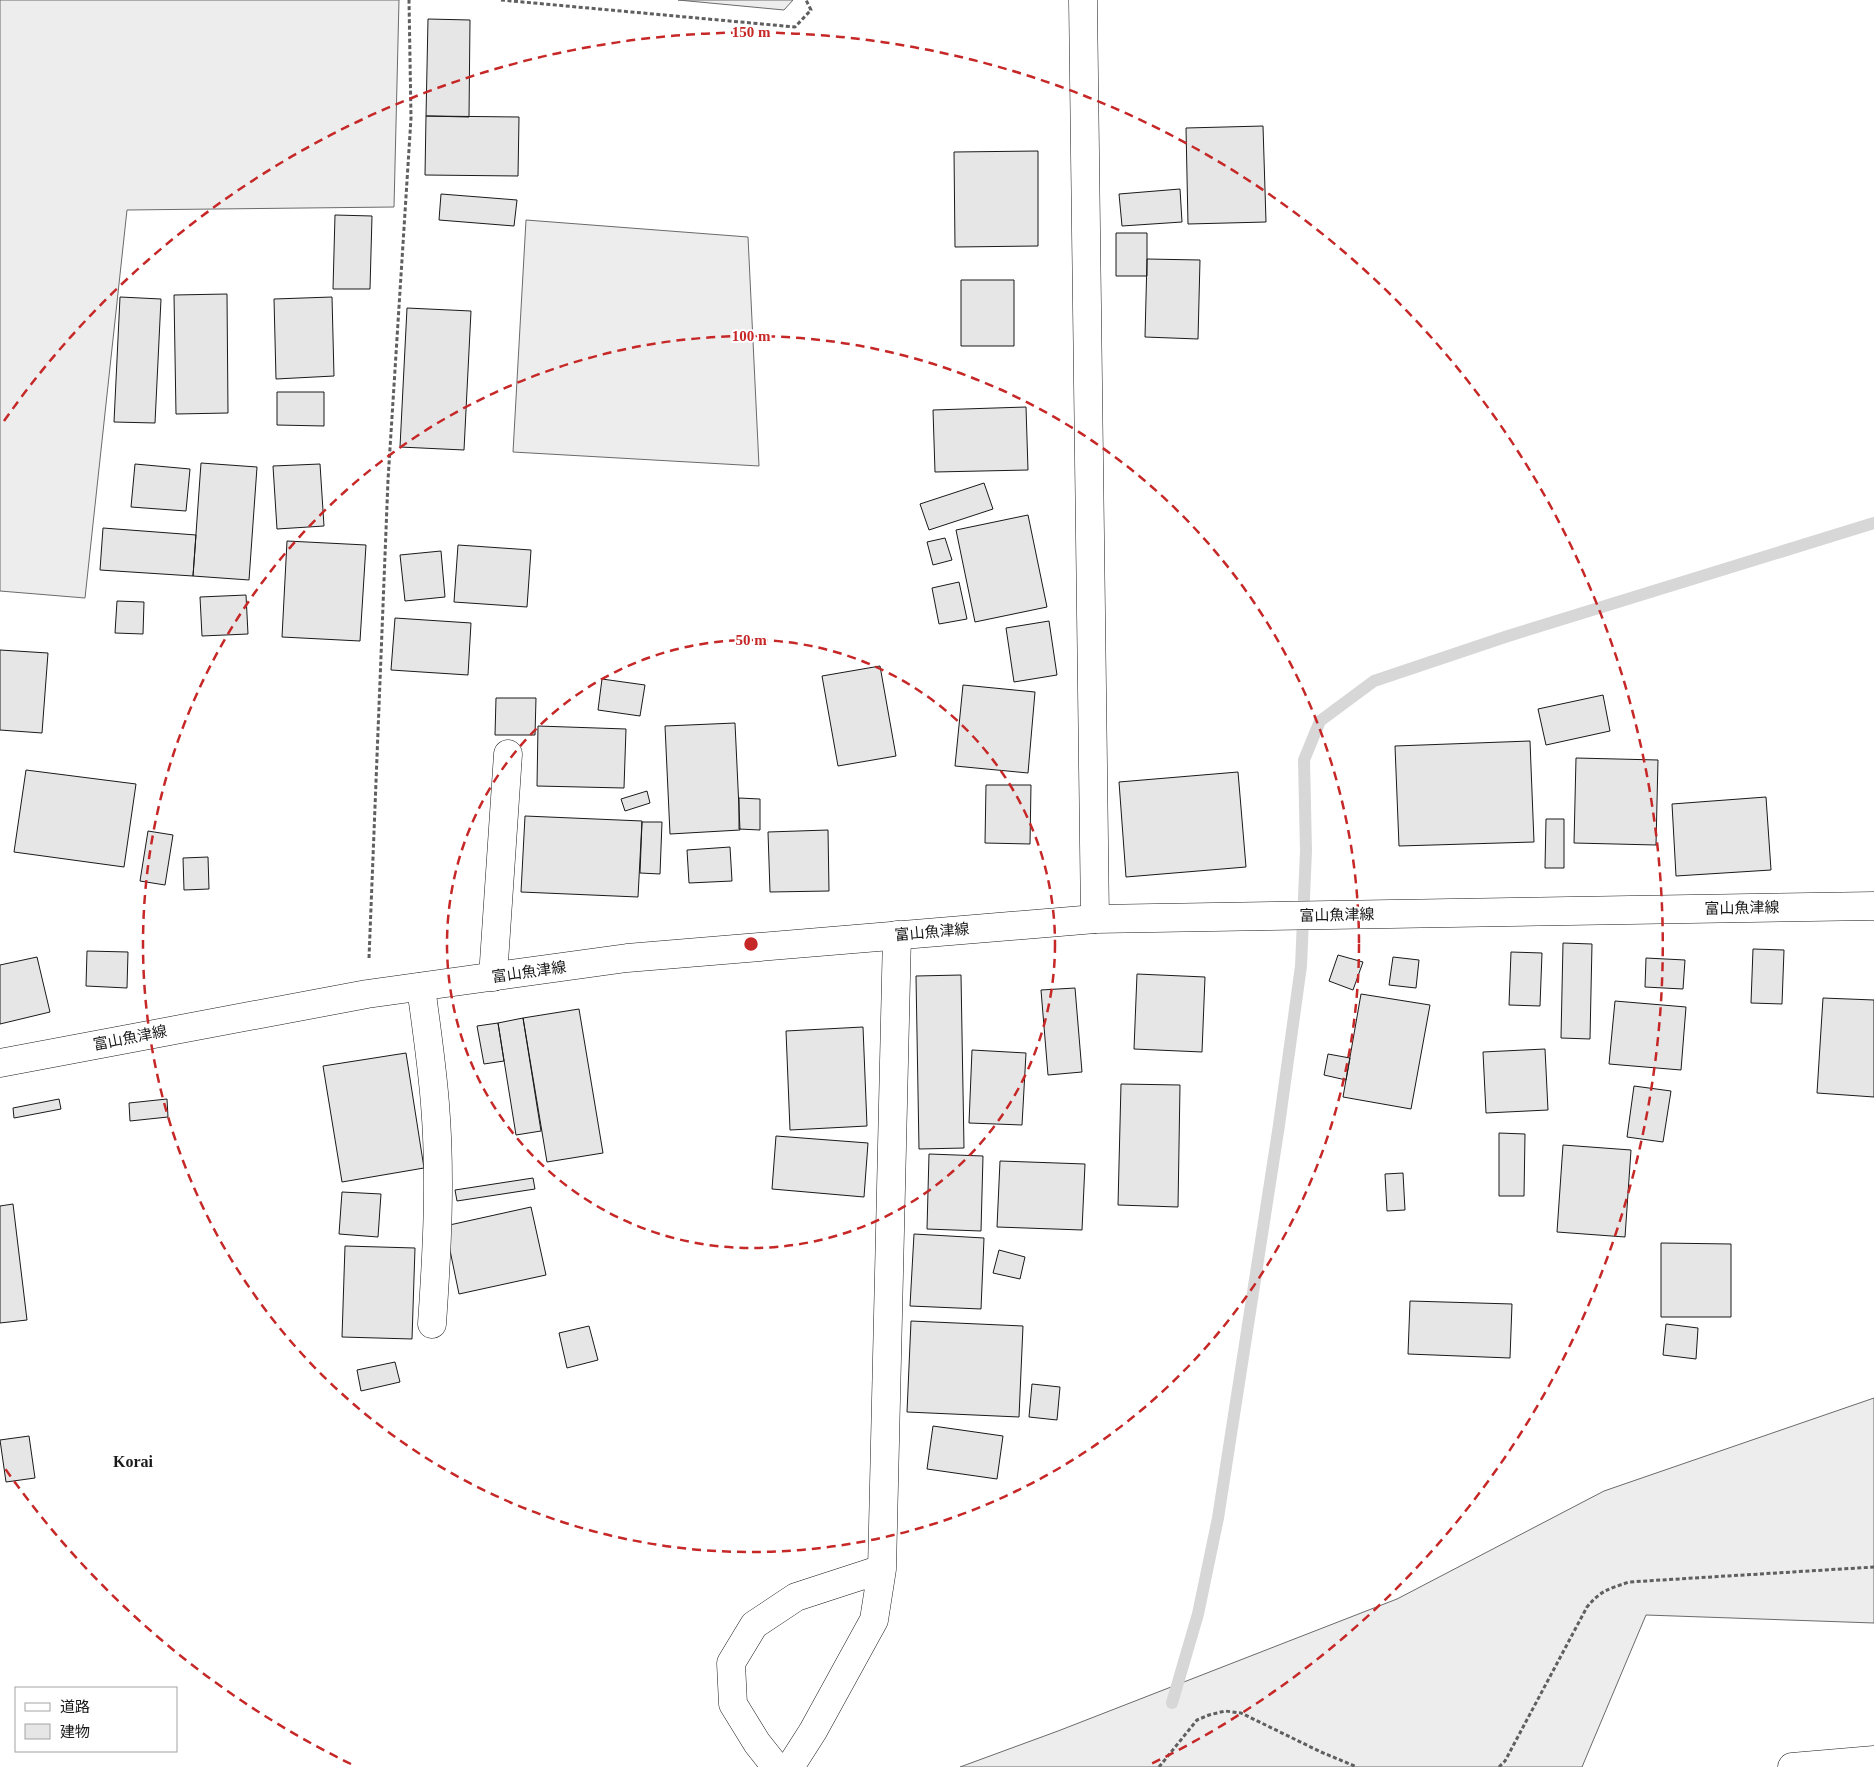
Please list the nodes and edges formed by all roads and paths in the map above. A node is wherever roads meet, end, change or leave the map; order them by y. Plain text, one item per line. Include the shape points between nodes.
1 (408, 0) edge
2 (501, 0) edge
3 (806, 0) edge
4 (1083, 0) edge
5 (508, 754) dead end
6 (1874, 906) edge
7 (1095, 918) junction
8 (897, 935) junction
9 (493, 977) junction
10 (421, 987) junction
11 (367, 994) junction
12 (0, 1063) edge
13 (432, 1324) dead end
14 (1874, 1567) edge
15 (882, 1569) junction
16 (1874, 1760) edge
17 (776, 1767) edge
18 (790, 1767) edge
19 (1160, 1767) edge
20 (1358, 1767) edge
21 (1499, 1767) edge
22 (1792, 1767) edge

1 - 11 path via 411,118 388,480
2 - 3 path via 795,27 811,10
4 - 7 street
5 - 9 street
6 - 7 street, 富山魚津線
7 - 8 street, 富山魚津線
8 - 9 street, 富山魚津線 via 627,958
8 - 15 street
9 - 10 street, 富山魚津線
10 - 11 street, 富山魚津線
10 - 13 street via 436,1104 437,1256
11 - 12 street, 富山魚津線
14 - 21 path via 1629,1582 1610,1588 1597,1595 1588,1607
15 - 17 street via 796,1597 754,1625 732,1663 733,1704
15 - 18 street via 874,1620
16 - 22 street
19 - 20 path via 1197,1720 1225,1711 1241,1713

